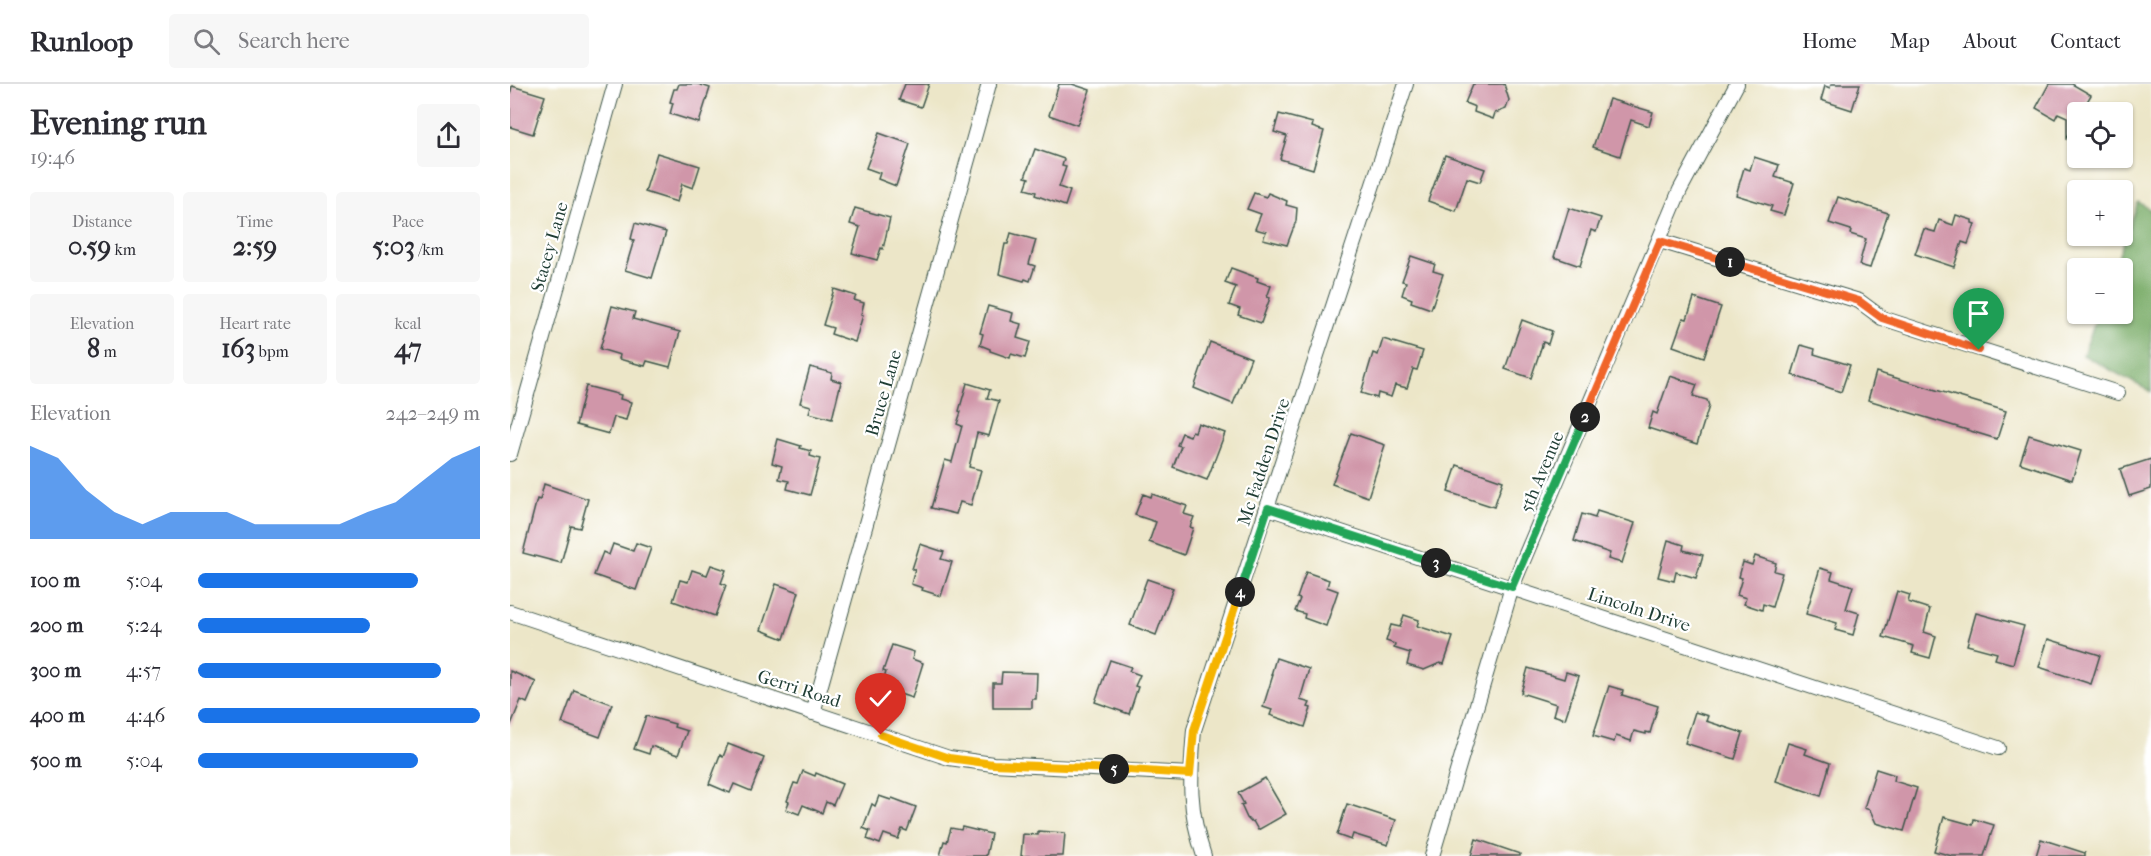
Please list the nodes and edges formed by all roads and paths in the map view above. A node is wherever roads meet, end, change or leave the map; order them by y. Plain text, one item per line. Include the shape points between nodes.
1 (615, 84) edge
2 (989, 84) edge
3 (1406, 84) edge
4 (1737, 84) edge
5 (1660, 241) junction
6 (2118, 393) dead end
7 (510, 454) edge
8 (1268, 508) junction
9 (1512, 587) junction
10 (510, 612) edge
11 (813, 712) junction
12 (1998, 748) dead end
13 (1190, 774) junction
14 (1204, 856) edge
15 (1432, 856) edge

1 - 7 street, Stacey Lane
2 - 11 street, Bruce Lane
3 - 8 street, Mc Fadden Drive
4 - 5 street, 5th Avenue via 1680,190
5 - 6 street via 1859,301 1882,318
5 - 9 street, 5th Avenue
8 - 9 street, Lincoln Drive
8 - 13 street, Mc Fadden Drive via 1194,730
9 - 12 street, Lincoln Drive
9 - 15 street, 5th Avenue
10 - 11 street, Gerri Road
11 - 13 street, Gerri Road via 949,758 993,764
13 - 14 street, Mc Fadden Drive via 1192,814

